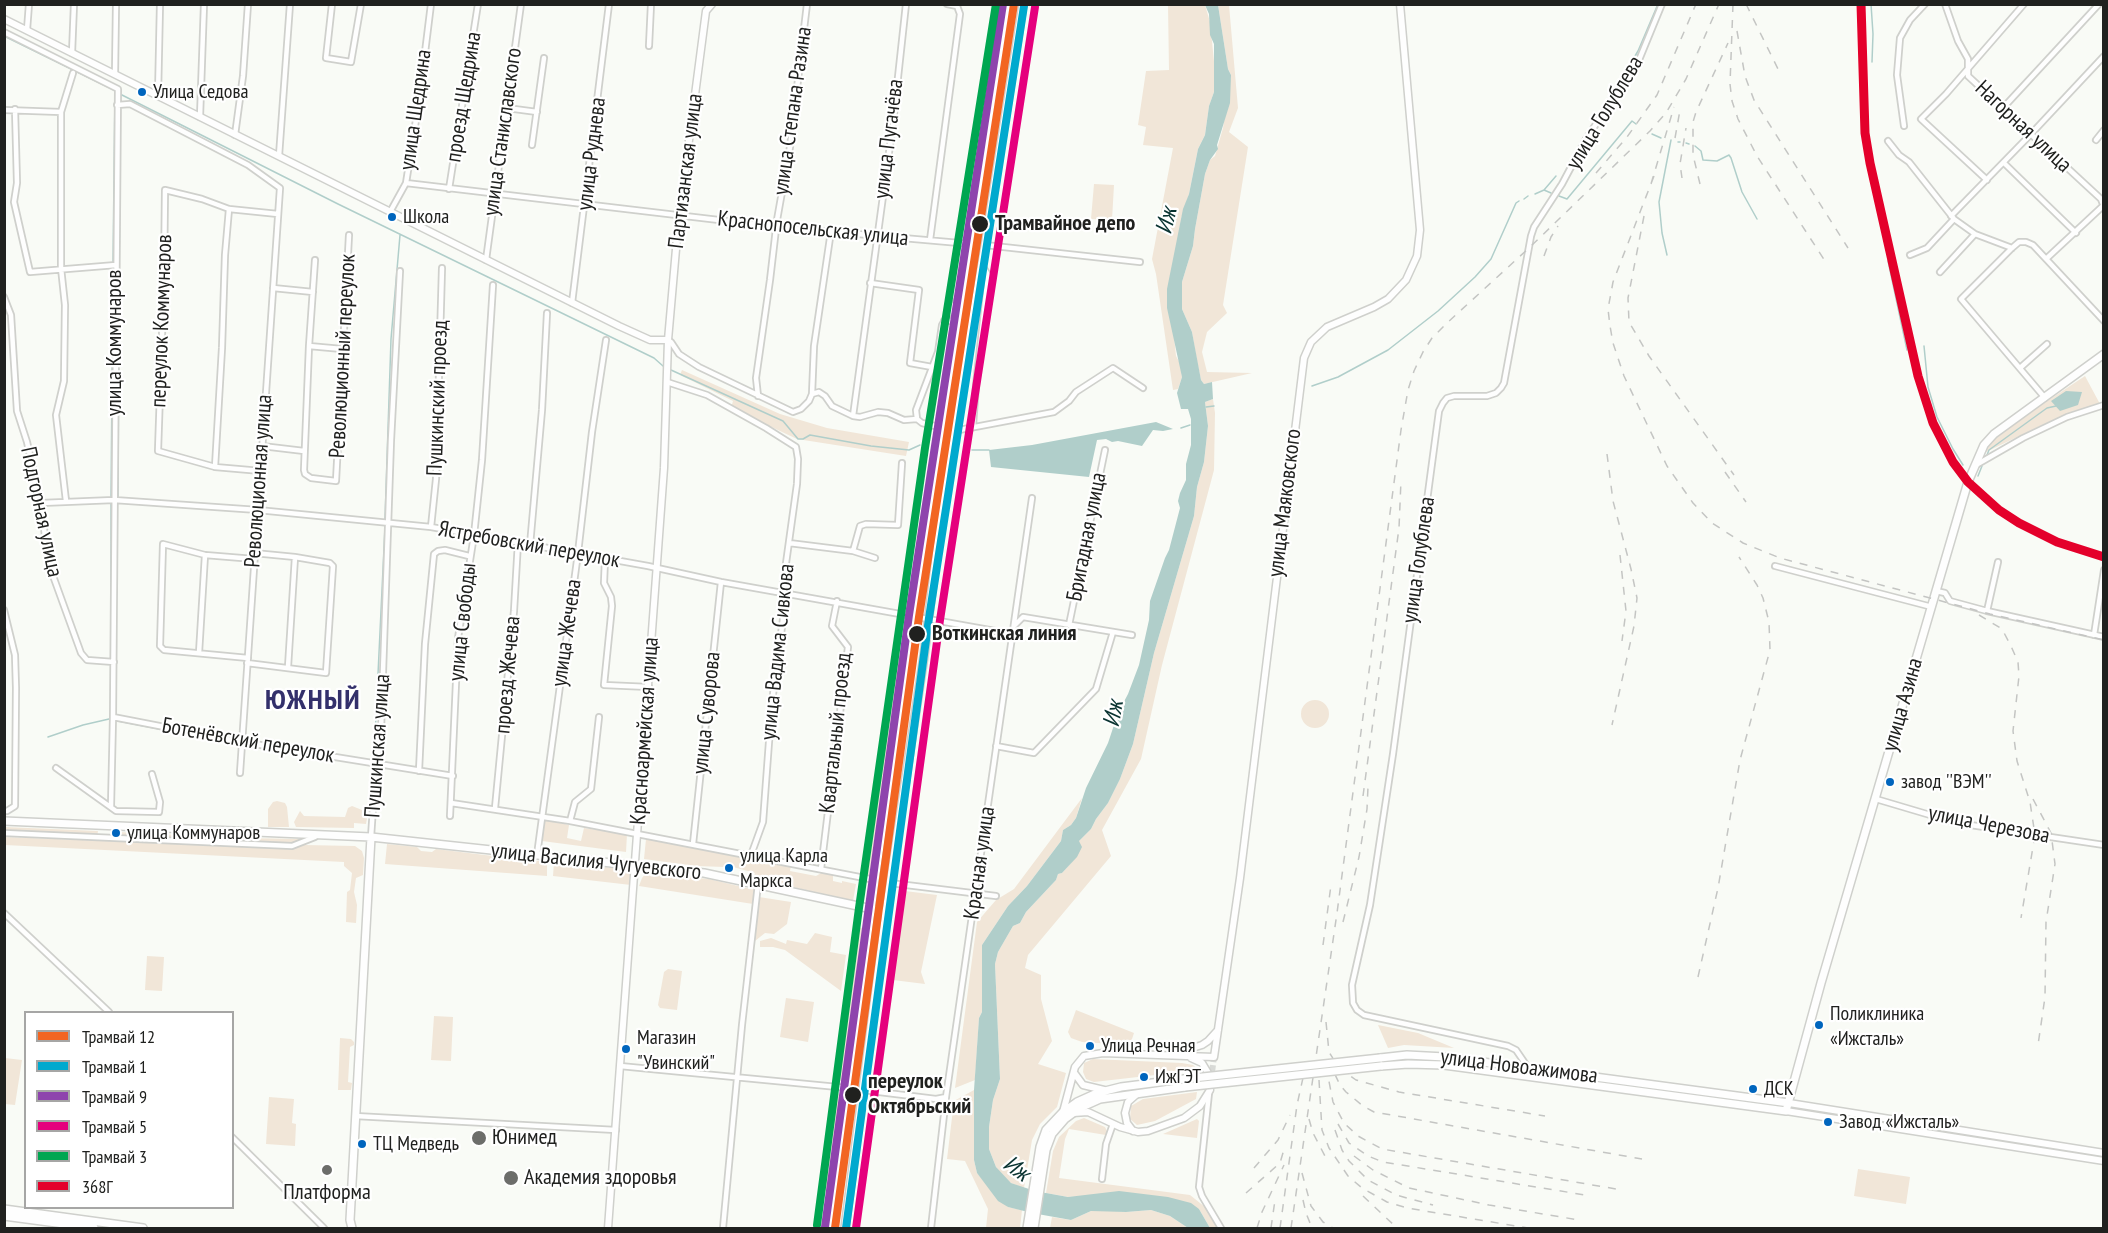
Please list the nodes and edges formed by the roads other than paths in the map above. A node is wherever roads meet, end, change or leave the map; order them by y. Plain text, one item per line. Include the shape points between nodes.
1 (29, 4) edge
2 (74, 4) edge
3 (116, 4) edge
4 (160, 4) edge
5 (204, 4) edge
6 (248, 4) edge
7 (290, 4) edge
8 (332, 4) edge
9 (361, 4) edge
10 (431, 4) edge
11 (478, 4) edge
12 (520, 4) edge
13 (609, 4) edge
14 (651, 4) edge
15 (712, 4) edge
16 (807, 4) edge
17 (906, 4) edge
18 (947, 4) edge
19 (1009, 4) edge
20 (1023, 4) edge
21 (1400, 4) edge
22 (1662, 4) edge
23 (1925, 4) edge
24 (1945, 4) edge
25 (2024, 4) edge
26 (2099, 4) edge
27 (4, 19) edge
28 (27, 30) junction
29 (4, 32) edge
30 (649, 46) dead end
31 (72, 53) junction
32 (2103, 56) edge
33 (544, 58) dead end
34 (1966, 70) junction
35 (73, 73) dead end
36 (115, 74) junction
37 (158, 96) junction
38 (117, 105) junction
39 (507, 108) junction
40 (2003, 108) junction
41 (15, 109) junction
42 (4, 110) edge
43 (61, 111) junction
44 (537, 112) junction
45 (200, 117) junction
46 (1904, 126) dead end
47 (2103, 130) edge
48 (2031, 134) junction
49 (235, 135) junction
50 (2096, 140) dead end
51 (1888, 141) dead end
52 (532, 145) dead end
53 (279, 156) junction
54 (2004, 163) junction
55 (1987, 180) junction
56 (406, 183) junction
57 (449, 189) junction
58 (495, 195) junction
59 (586, 205) junction
60 (2103, 206) edge
61 (229, 209) junction
62 (390, 212) junction
63 (278, 214) junction
64 (680, 215) junction
65 (1953, 218) junction
66 (778, 227) junction
67 (831, 231) junction
68 (2076, 233) junction
69 (1975, 234) junction
70 (349, 235) dead end
71 (876, 235) junction
72 (930, 240) junction
73 (971, 244) junction
74 (985, 245) junction
75 (2012, 248) junction
76 (1910, 255) dead end
77 (2046, 259) junction
78 (315, 260) dead end
79 (486, 260) junction
80 (1140, 262) dead end
81 (981, 263) junction
82 (116, 265) junction
83 (61, 268) junction
84 (442, 268) dead end
85 (400, 271) dead end
86 (1940, 272) dead end
87 (870, 283) junction
88 (493, 285) dead end
89 (966, 285) junction
90 (273, 288) junction
91 (313, 292) junction
92 (4, 297) edge
93 (572, 303) junction
94 (547, 314) dead end
95 (944, 321) junction
96 (2103, 321) edge
97 (958, 333) junction
98 (606, 340) dead end
99 (668, 340) junction
100 (2047, 344) dead end
101 (309, 346) junction
102 (342, 349) junction
103 (2103, 354) edge
104 (933, 367) junction
105 (2020, 368) junction
106 (667, 382) junction
107 (1143, 388) dead end
108 (812, 394) junction
109 (758, 396) junction
110 (2045, 398) junction
111 (2103, 405) edge
112 (853, 416) junction
113 (917, 419) junction
114 (942, 424) junction
115 (973, 426) junction
116 (956, 427) junction
117 (262, 446) junction
118 (304, 450) junction
119 (1105, 450) dead end
120 (902, 463) dead end
121 (1975, 466) junction
122 (215, 467) junction
123 (261, 471) junction
124 (1032, 498) dead end
125 (114, 500) junction
126 (66, 501) junction
127 (41, 503) junction
128 (258, 510) junction
129 (388, 523) junction
130 (431, 527) junction
131 (474, 535) junction
132 (518, 542) junction
133 (789, 543) junction
134 (530, 545) junction
135 (853, 551) junction
136 (579, 553) junction
137 (205, 555) junction
138 (254, 556) junction
139 (469, 556) junction
140 (295, 557) junction
141 (875, 558) dead end
142 (605, 559) junction
143 (1998, 561) dead end
144 (1775, 566) dead end
145 (656, 568) junction
146 (2103, 570) edge
147 (722, 582) junction
148 (1936, 591) junction
149 (782, 592) junction
150 (837, 601) junction
151 (1932, 607) junction
152 (4, 610) edge
153 (1987, 611) junction
154 (915, 616) junction
155 (929, 619) junction
156 (1069, 625) junction
157 (1013, 627) junction
158 (1113, 632) junction
159 (1012, 633) junction
160 (1132, 635) dead end
161 (2094, 635) junction
162 (2103, 637) edge
163 (199, 653) junction
164 (247, 660) junction
165 (114, 662) junction
166 (288, 667) junction
167 (649, 687) junction
168 (113, 717) junction
169 (599, 717) dead end
170 (242, 742) junction
171 (996, 746) junction
172 (376, 764) junction
173 (57, 768) dead end
174 (419, 771) junction
175 (240, 773) dead end
176 (152, 774) dead end
177 (453, 776) junction
178 (1876, 799) junction
179 (451, 803) junction
180 (111, 806) junction
181 (495, 808) junction
182 (6, 810) edge
183 (450, 816) dead end
184 (542, 816) junction
185 (6, 821) edge
186 (570, 821) junction
187 (4, 833) edge
188 (637, 833) junction
189 (318, 835) junction
190 (371, 837) junction
191 (693, 844) junction
192 (2103, 845) edge
193 (537, 855) junction
194 (751, 855) junction
195 (635, 865) junction
196 (821, 869) junction
197 (875, 880) junction
198 (890, 883) junction
199 (758, 884) junction
200 (976, 894) junction
201 (996, 896) dead end
202 (871, 909) junction
203 (886, 912) junction
204 (4, 913) edge
205 (108, 1011) edge
206 (1218, 1029) junction
207 (1169, 1056) junction
208 (1187, 1056) junction
209 (1380, 1062) junction
210 (620, 1066) junction
211 (1529, 1069) junction
212 (1075, 1074) junction
213 (737, 1078) junction
214 (1211, 1078) dead end
215 (1185, 1083) junction
216 (848, 1088) junction
217 (863, 1090) junction
218 (1107, 1090) junction
219 (1210, 1090) joint
220 (1139, 1092) junction
221 (946, 1097) junction
222 (1788, 1107) junction
223 (1063, 1112) junction
224 (1072, 1113) junction
225 (355, 1116) junction
226 (1113, 1124) junction
227 (616, 1130) junction
228 (1133, 1131) junction
229 (234, 1139) edge
230 (2103, 1153) edge
231 (2103, 1161) edge
232 (1101, 1179) dead end
233 (4, 1209) edge
234 (4, 1216) edge
235 (350, 1220) junction
236 (94, 1226) edge
237 (143, 1228) edge
238 (324, 1228) edge
239 (346, 1228) edge
240 (352, 1228) edge
241 (608, 1228) edge
242 (723, 1228) edge
243 (830, 1228) edge
244 (845, 1228) edge
245 (931, 1228) edge
246 (1027, 1228) edge
247 (1034, 1228) edge
248 (1221, 1228) edge

1 - 28 street
2 - 31 street
3 - 36 street
4 - 37 street
5 - 45 street
6 - 49 street
7 - 53 street
8 - 9 street via 326,58 351,62
10 - 56 street, улица Щедрина
11 - 57 street, проезд Щедрина
12 - 39 street, улица Станиславского
13 - 59 street, улица Руднева
14 - 30 street
15 - 64 main road, Партизанская улица via 706,11
16 - 66 street, улица Степана Разина
17 - 71 street, улица Пугачёва
18 - 72 street via 957,6 960,14
19 - 73 main road
20 - 74 main road
21 - 206 main road, улица Маяковского via 1420,230 1417,256 1406,280 1388,299 1327,327 1311,342 1304,358
22 - 211 street, улица Голублева via 1639,60 1586,139 1531,236 1504,383 1496,393 1487,396 1447,398 1439,411 1388,789 1370,905 1352,985 1353,1003 1364,1015 1508,1046 1516,1050
23 - 46 street via 1900,38 1897,75
24 - 34 street, Нагорная улица via 1968,59
25 - 34 street
26 - 40 street
27 - 28 main road
28 - 31 main road
29 - 38 street, улица Коммунаров via 118,89
31 - 36 main road
32 - 48 street
33 - 44 street
34 - 40 street, Нагорная улица
34 - 55 street via 1922,119
35 - 43 street
36 - 37 main road
37 - 45 main road
38 - 63 street, Революционная улица via 130,104 248,165 280,188
38 - 82 street, улица Коммунаров
39 - 44 street
39 - 58 street, улица Станиславского
40 - 48 street, Нагорная улица
41 - 42 street
41 - 43 street
41 - 83 street via 14,202 30,272
43 - 83 street
44 - 52 street
45 - 49 main road
47 - 50 street
48 - 54 street
48 - 60 street, Нагорная улица via 2101,199
49 - 53 main road
51 - 65 street
53 - 62 main road
54 - 55 street
54 - 68 street
55 - 65 street
56 - 57 street, Краснопосельская улица
56 - 62 street, улица Щедрина
57 - 58 street, Краснопосельская улица
58 - 59 street, Краснопосельская улица
58 - 79 street, улица Станиславского
59 - 64 street, Краснопосельская улица
59 - 93 street, улица Руднева
60 - 68 street
61 - 63 street
61 - 122 street
61 - 122 street, переулок Коммунаров via 165,190 158,451
62 - 79 main road
63 - 90 street, Революционная улица
64 - 66 street, Краснопосельская улица
64 - 99 main road, Партизанская улица
65 - 69 street
65 - 76 street via 1927,248
66 - 67 street, Краснопосельская улица
66 - 109 street, улица Степана Разина via 756,378
67 - 71 street, Краснопосельская улица
67 - 108 street via 814,346
68 - 77 street
69 - 75 street
69 - 86 street
70 - 102 street, Революционный переулок
71 - 72 street, Краснопосельская улица
71 - 87 street, улица Пугачёва
72 - 73 street, Краснопосельская улица
73 - 74 main road
73 - 89 main road
74 - 80 street
74 - 81 main road
75 - 77 street via 2026,242
75 - 105 street via 1961,299
77 - 96 street
78 - 91 street, Революционный переулок
79 - 93 main road
81 - 115 street via 988,275
81 - 116 main road
82 - 83 street
82 - 125 street, улица Коммунаров
83 - 126 street via 64,381 56,415
84 - 130 street, Пушкинский проезд
85 - 129 street, Пушкинская улица
87 - 104 street via 919,290 910,363
87 - 112 street, улица Пугачёва
88 - 131 street, улица Свободы
89 - 95 street
89 - 97 main road
90 - 91 street
90 - 117 street, Революционная улица
91 - 101 street, Революционный переулок
92 - 127 street, Подгорная улица via 11,315 17,411
93 - 99 main road via 650,340
94 - 134 street
95 - 97 street via 956,323
95 - 104 street
97 - 114 main road
98 - 136 street, улица Жечева
99 - 106 main road, Красноармейская улица
99 - 109 street via 679,354 699,367
100 - 105 street
101 - 102 street
101 - 118 street, Революционный переулок
102 - 118 street, Революционный переулок via 337,480 307,476
103 - 110 main road, улица Азина
104 - 113 street via 916,410
105 - 110 street
106 - 133 street, улица Вадима Сивкова via 707,395 796,447 797,484
106 - 145 main road, Красноармейская улица
107 - 115 street via 1113,368 1054,412
108 - 109 street via 801,409 793,412
108 - 112 street via 819,392 832,406
110 - 121 main road, улица Азина via 1989,439
111 - 121 street via 2067,417
112 - 113 street via 878,412 904,420
113 - 114 street
114 - 154 main road, bridge
115 - 116 street
116 - 155 main road, bridge via 949,451
117 - 118 street
117 - 123 street, Революционная улица
119 - 156 street, Бригадная улица
120 - 135 street via 898,525 860,526
121 - 148 main road, улица Азина
122 - 123 street
123 - 128 street, Революционная улица
124 - 157 street, Красная улица
125 - 126 street, Ястребовский переулок
125 - 128 street, Ястребовский переулок
125 - 165 street, улица Коммунаров
126 - 127 street, Ястребовский переулок
127 - 165 street, Подгорная улица via 48,562 81,653 87,660
128 - 129 street, Ястребовский переулок
128 - 138 street, Революционная улица
129 - 130 street, Ястребовский переулок
129 - 172 street, Пушкинская улица via 382,718
130 - 131 street, Ястребовский переулок
131 - 132 street, Ястребовский переулок
131 - 139 street, улица Свободы
132 - 134 street, Ястребовский переулок
132 - 181 street, проезд Жечева
133 - 135 street
133 - 149 street, улица Вадима Сивкова
134 - 136 street, Ястребовский переулок
135 - 141 street
136 - 142 street, Ястребовский переулок
136 - 184 street, улица Жечева
137 - 138 street
137 - 163 street
137 - 163 street via 163,544 160,646 164,650
138 - 140 street
138 - 164 street, Революционная улица
139 - 174 street via 445,550 434,554
139 - 177 street, улица Свободы via 458,638
140 - 166 street
140 - 166 street via 333,566 326,672
142 - 145 street, Ястребовский переулок
142 - 167 street via 604,583 612,606 604,685
143 - 153 street
144 - 151 street
145 - 147 street, Ястребовский переулок
145 - 167 main road, Красноармейская улица
146 - 161 street
147 - 149 street, Ястребовский переулок
147 - 191 street, улица Суворова
148 - 151 main road, улица Азина
148 - 153 street via 1945,593 1950,601
149 - 150 street, Ястребовский переулок
149 - 194 street, улица Вадима Сивкова via 783,619 763,822
150 - 154 street, Ястребовский переулок
150 - 196 street, Квартальный проезд via 832,626 848,647
151 - 178 main road, улица Азина
152 - 182 street via 15,655 16,688 15,806
153 - 161 street
154 - 155 street, Ястребовский переулок
154 - 197 main road
155 - 159 street, Ястребовский переулок
155 - 198 main road
156 - 157 street via 1023,617
156 - 158 street
157 - 159 street, Красная улица
158 - 160 street
158 - 171 street via 1096,689 1034,753
159 - 171 street, Красная улица
161 - 162 street
163 - 164 street
164 - 166 street
164 - 170 street, Революционная улица
165 - 168 street, улица Коммунаров
167 - 188 main road, Красноармейская улица
168 - 170 street, Ботенёвский переулок
168 - 180 street, улица Коммунаров
169 - 186 street via 591,789 575,802
170 - 172 street, Ботенёвский переулок
170 - 175 street, Революционная улица
171 - 200 street, Красная улица
172 - 174 street, Ботенёвский переулок
172 - 190 street, Пушкинская улица
173 - 180 street
174 - 177 street, Ботенёвский переулок
176 - 180 street via 159,812 116,812
177 - 179 street, улица Свободы
178 - 192 street, улица Черезова via 1957,823
178 - 222 main road, улица Азина
179 - 181 street
179 - 183 street, улица Свободы
181 - 184 street
182 - 185 street
184 - 186 street
184 - 193 street, улица Жечева
185 - 189 main road, улица Василия Чугуевского
186 - 188 street
187 - 189 street, улица Василия Чугуевского via 292,846
188 - 191 street
188 - 195 main road, Красноармейская улица
189 - 190 main road, улица Василия Чугуевского
190 - 193 main road, улица Василия Чугуевского
190 - 225 main road, Пушкинская улица
191 - 194 street
193 - 195 main road, улица Василия Чугуевского
194 - 196 street
195 - 199 main road, улица Василия Чугуевского
195 - 210 main road, Красноармейская улица
196 - 197 street
197 - 202 main road
198 - 200 street
198 - 203 main road
199 - 202 main road, улица Василия Чугуевского
199 - 213 street
200 - 201 street
200 - 221 street, Красная улица
202 - 203 main road, улица Василия Чугуевского
202 - 216 main road
203 - 217 main road
204 - 205 street
206 - 207 main road via 1202,1046
206 - 208 main road, улица Маяковского via 1215,1057
207 - 208 main road
207 - 212 main road via 1090,1054 1077,1063
208 - 214 main road via 1202,1063
209 - 211 main road, улица Новоажимова via 1432,1056
209 - 215 main road, улица Новоажимова, bridge
209 - 222 main road, улица Новоажимова via 1444,1065
210 - 213 street
210 - 227 main road, Красноармейская улица
211 - 222 main road, улица Новоажимова
212 - 218 main road via 1083,1085
212 - 223 main road
213 - 216 street
213 - 242 street
215 - 218 main road, улица Новоажимова
215 - 220 main road, улица Новоажимова
216 - 243 main road
217 - 221 street
217 - 244 main road
218 - 223 main road, улица Новоажимова
219 - 228 main road via 1200,1106 1184,1118 1148,1131
219 - 248 street via 1199,1187
220 - 224 main road, улица Новоажимова via 1100,1099
220 - 228 main road via 1125,1109 1126,1123
221 - 245 street, Красная улица
222 - 230 main road, улица Новоажимова
222 - 231 main road, улица Новоажимова
223 - 246 main road, улица Новоажимова via 1046,1130 1040,1147
224 - 226 main road via 1088,1112
224 - 247 main road, улица Новоажимова via 1050,1138 1041,1171
225 - 227 street
225 - 235 main road, Пушкинская улица
226 - 228 main road
226 - 232 street
227 - 241 main road, Красноармейская улица
229 - 238 street
233 - 236 main road
234 - 236 main road
235 - 239 main road, Пушкинская улица
235 - 240 main road, Пушкинская улица
236 - 237 main road

